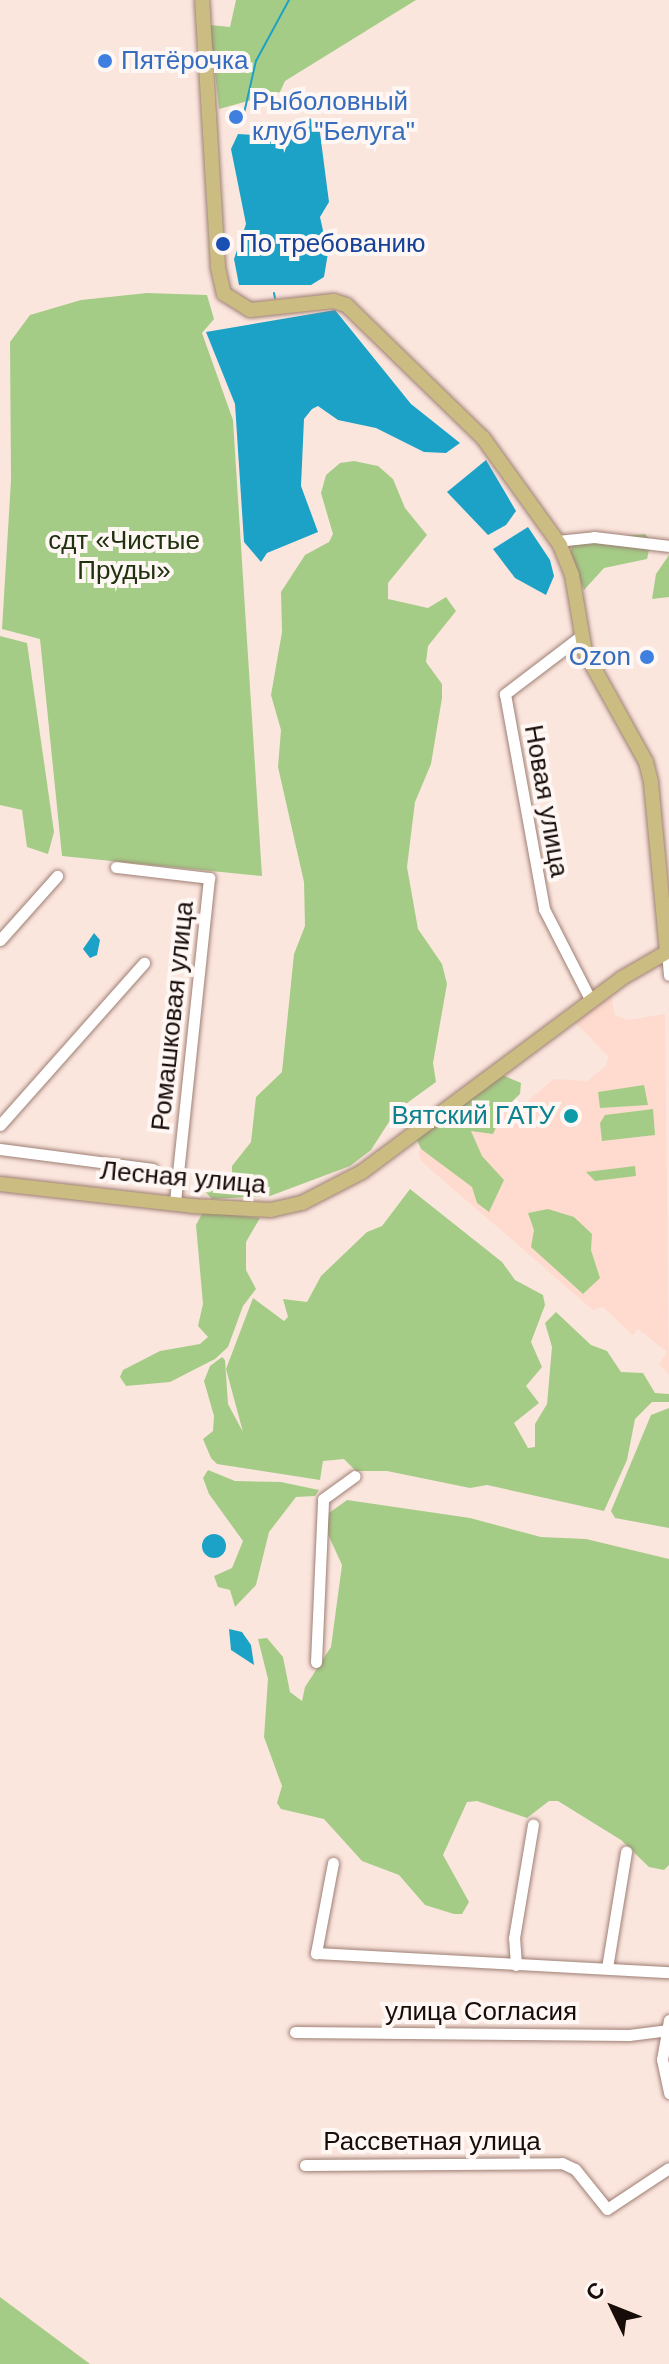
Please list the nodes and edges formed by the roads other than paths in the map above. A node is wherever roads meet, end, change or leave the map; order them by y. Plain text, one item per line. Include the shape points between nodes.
1 (202, 0) edge
2 (557, 541) junction
3 (669, 546) edge
4 (581, 636) junction
5 (116, 867) dead end
6 (57, 876) dead end
7 (0, 940) edge
8 (667, 952) edge
9 (144, 963) dead end
10 (669, 975) edge
11 (591, 1001) junction
12 (0, 1125) edge
13 (0, 1149) edge
14 (153, 1169) dead end
15 (0, 1184) edge
16 (175, 1204) junction
17 (355, 1476) dead end
18 (316, 1662) dead end
19 (533, 1825) dead end
20 (626, 1852) dead end
21 (333, 1863) dead end
22 (516, 1965) junction
23 (607, 1968) junction
24 (669, 1972) edge
25 (668, 2026) edge
26 (295, 2032) dead end
27 (669, 2093) edge
28 (305, 2165) dead end
29 (669, 2168) edge

1 - 2 main road via 224,294 250,310 334,301 346,305 483,438
2 - 3 street via 594,537
2 - 4 main road via 568,561
4 - 8 main road via 596,676 646,762
4 - 11 street, Новая улица via 505,694 544,909
5 - 16 street, Ромашковая улица via 209,878
6 - 7 street
8 - 10 street
8 - 11 main road, Лесная улица
9 - 12 street
11 - 16 main road, Лесная улица via 336,1189 271,1210
13 - 14 street
15 - 16 main road, Лесная улица
17 - 18 street via 323,1499
19 - 22 street via 514,1938
20 - 23 street
21 - 22 street via 316,1953
22 - 23 street
23 - 24 street
25 - 26 street, улица Согласия via 629,2035
25 - 27 street via 662,2059
28 - 29 street, Рассветная улица via 562,2163 575,2169 607,2209

